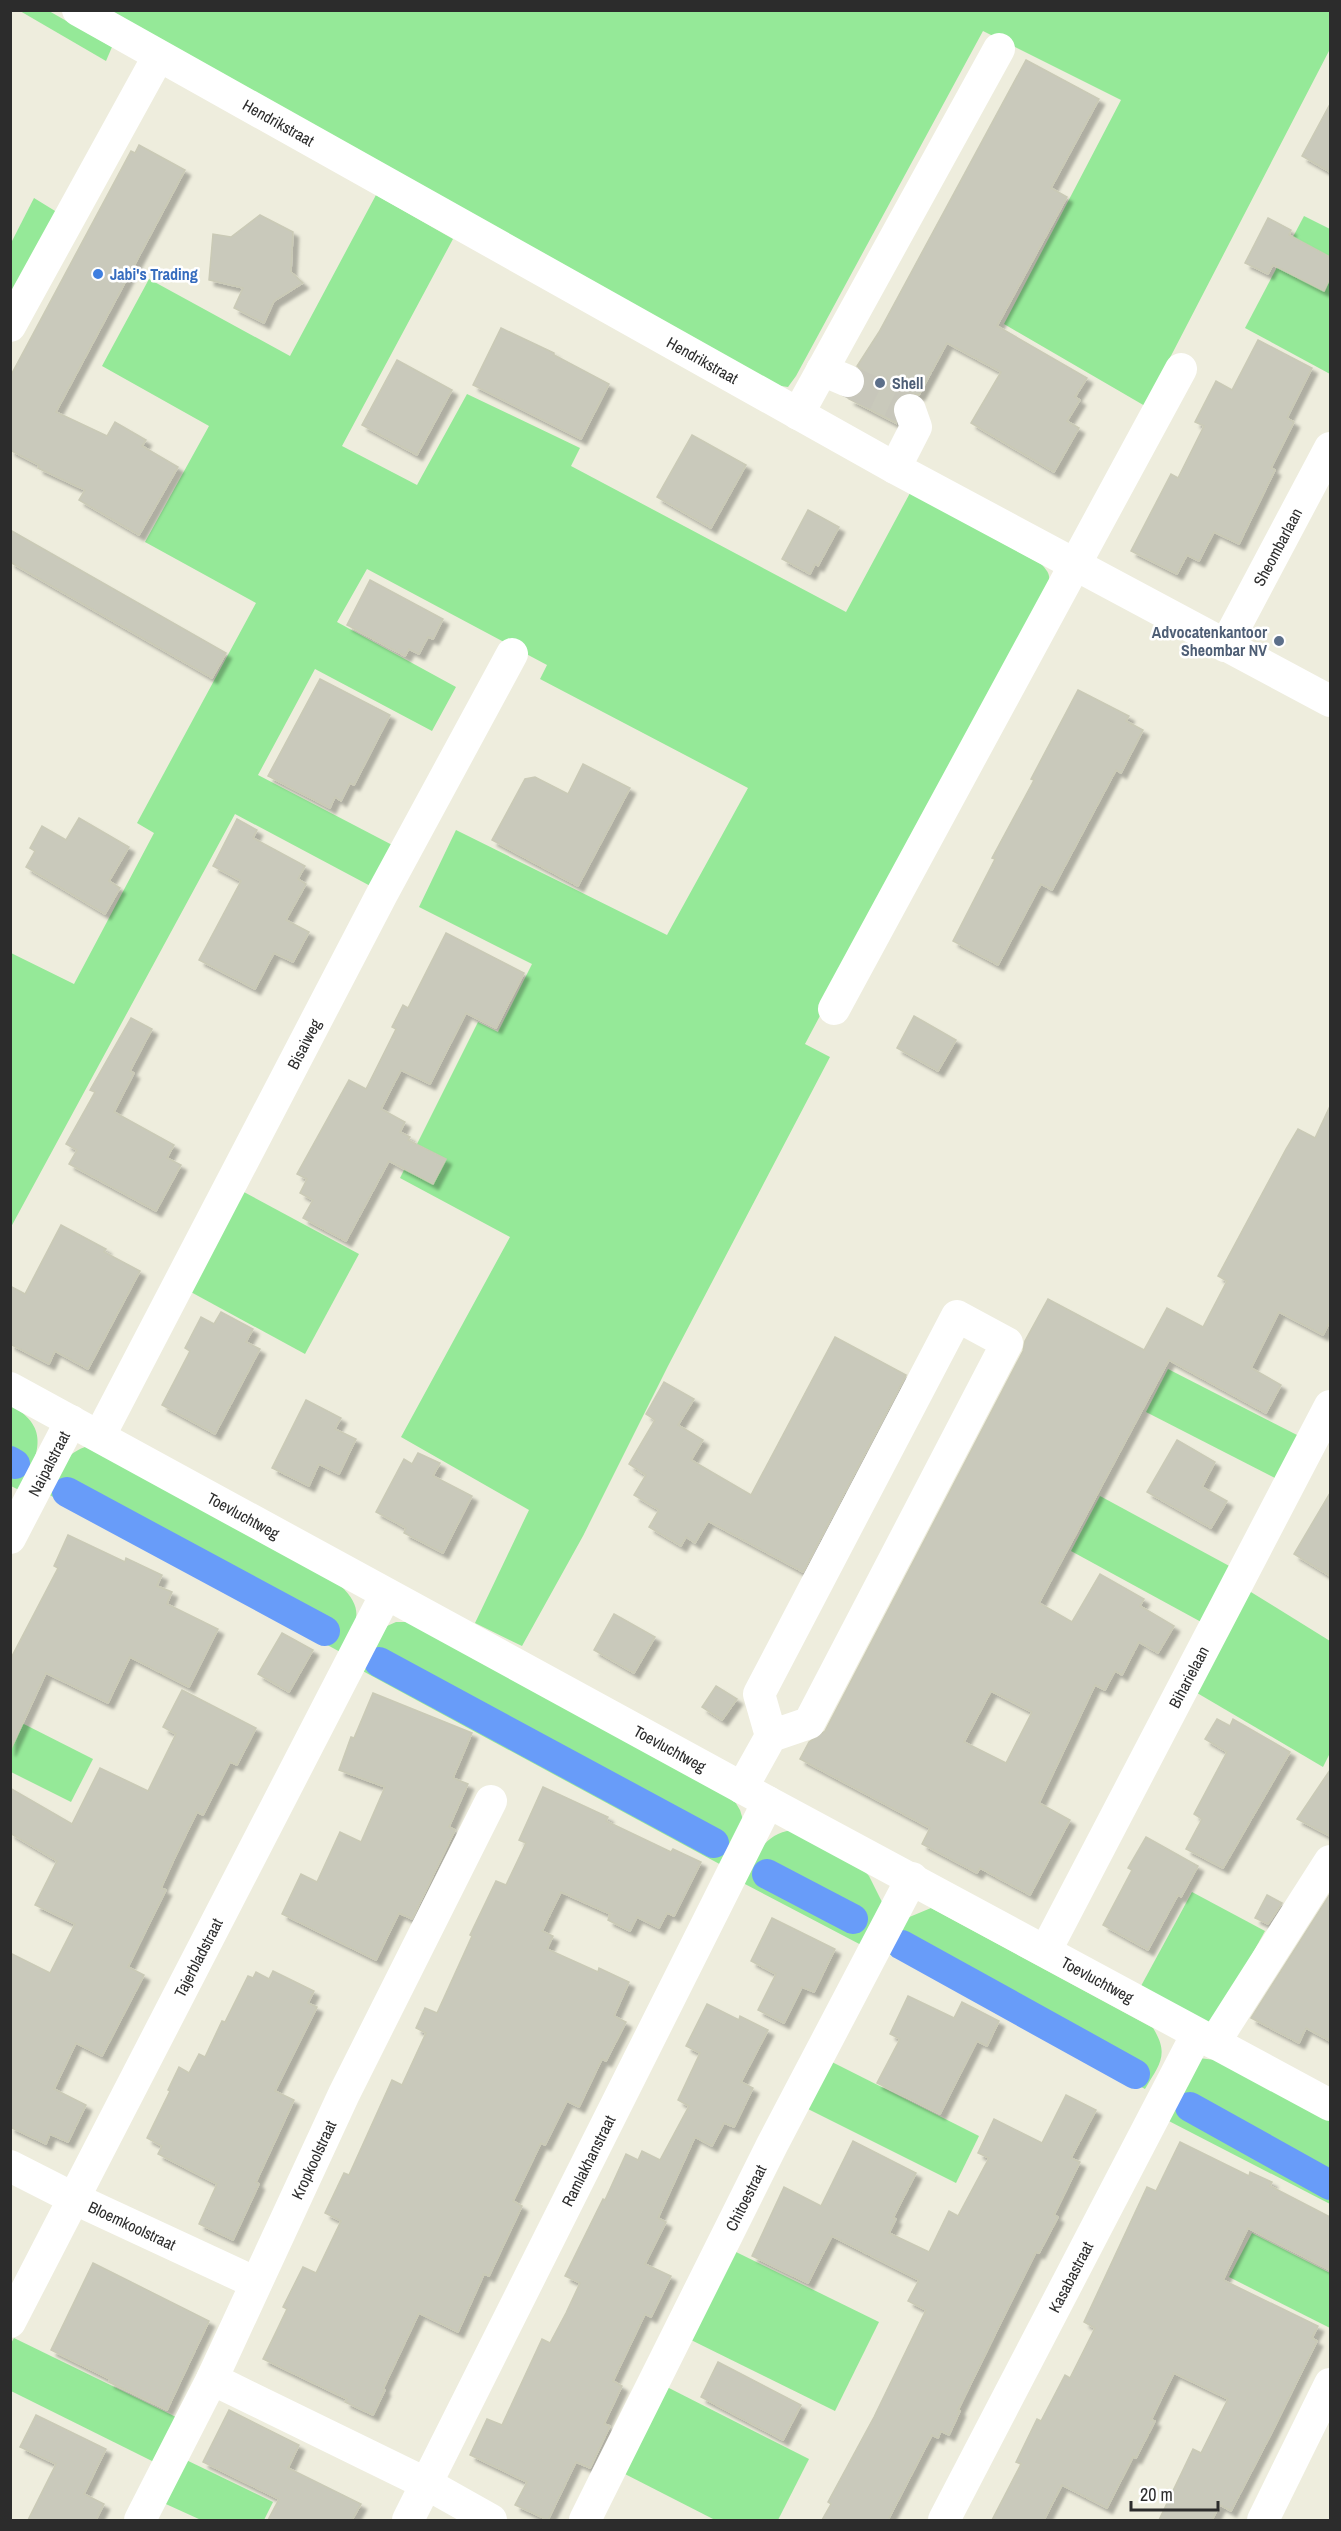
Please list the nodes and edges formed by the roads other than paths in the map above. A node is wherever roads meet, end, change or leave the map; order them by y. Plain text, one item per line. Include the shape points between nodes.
1 (78, 10) edge
2 (999, 49) dead end
3 (158, 57) junction
4 (10, 326) edge
5 (1181, 369) dead end
6 (910, 410) dead end
7 (798, 414) junction
8 (1330, 448) edge
9 (895, 468) junction
10 (1075, 566) junction
11 (1225, 646) junction
12 (512, 654) dead end
13 (1330, 701) edge
14 (834, 1009) dead end
15 (10, 1388) edge
16 (1330, 1406) edge
17 (71, 1421) junction
18 (100, 1435) junction
19 (10, 1538) edge
20 (386, 1594) junction
21 (771, 1736) junction
22 (755, 1795) junction
23 (491, 1801) dead end
24 (1330, 1861) edge
25 (912, 1878) junction
26 (1046, 1950) junction
27 (1206, 2039) junction
28 (1330, 2105) edge
29 (10, 2166) edge
30 (73, 2198) junction
31 (256, 2283) junction
32 (10, 2322) edge
33 (212, 2379) junction
34 (1330, 2384) edge
35 (427, 2484) junction
36 (140, 2520) edge
37 (408, 2520) edge
38 (491, 2520) edge
39 (585, 2520) edge
40 (945, 2520) edge
41 (1263, 2520) edge

1 - 3 street, Hendrikstraat
2 - 7 street via 835,376
3 - 4 street
3 - 7 street, Hendrikstraat
5 - 10 street
6 - 9 street via 916,427
7 - 9 street, Hendrikstraat
8 - 11 street, Sheombarlaan
9 - 10 street, Hendrikstraat
10 - 11 street, Hendrikstraat
10 - 14 street
11 - 13 street, Hendrikstraat
12 - 18 street, Bisaiweg via 382,894
15 - 17 street, Toevluchtweg
16 - 26 street, Biharielaan
17 - 18 street, Toevluchtweg
17 - 19 street, Naipalstraat
18 - 20 street, Toevluchtweg
20 - 22 street, Toevluchtweg
20 - 30 street, Tajerbladstraat
21 - 21 street via 759,1694 957,1316 1007,1343 809,1722
21 - 22 street, Ramlakhanstraat
22 - 25 street, Toevluchtweg
22 - 35 street, Ramlakhanstraat
23 - 31 street, Kropkoolstraat via 344,2094
24 - 27 street, Kasabastraat
25 - 26 street, Toevluchtweg
25 - 39 street, Chitoestraat via 772,2145
26 - 27 street, Toevluchtweg
27 - 28 street, Toevluchtweg
27 - 40 street, Kasabastraat
29 - 30 street, Bloemkoolstraat
30 - 31 street, Bloemkoolstraat
30 - 32 street, Tajerbladstraat
31 - 33 street, Kropkoolstraat
33 - 35 street
33 - 36 street, Kropkoolstraat
34 - 41 street
35 - 37 street, Ramlakhanstraat
35 - 38 street

